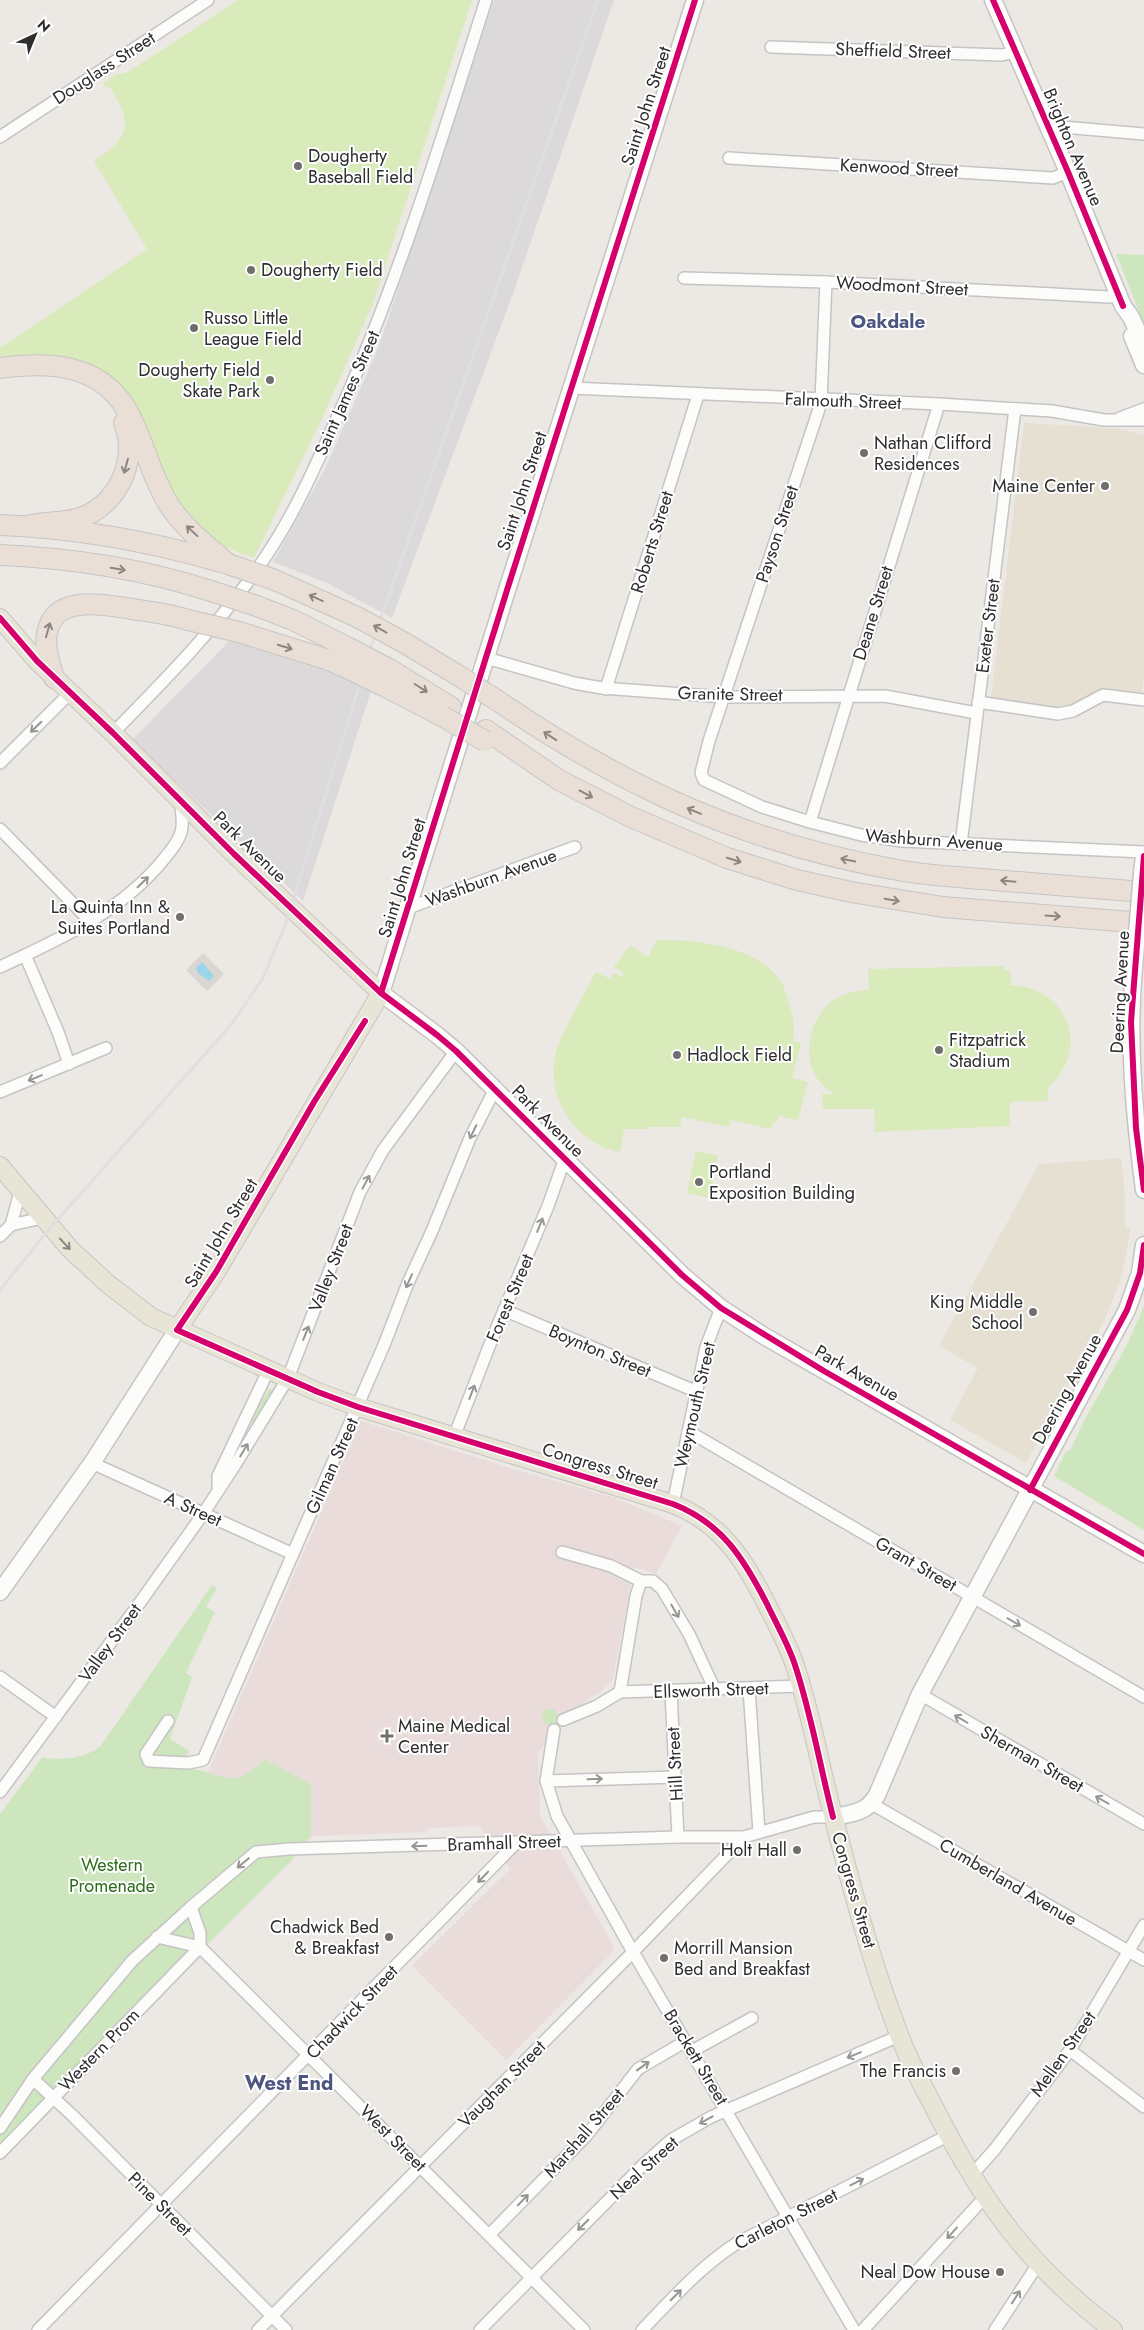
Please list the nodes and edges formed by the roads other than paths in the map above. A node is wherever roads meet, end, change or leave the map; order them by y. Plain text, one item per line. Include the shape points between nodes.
1 (208, 0) edge
2 (486, 0) edge
3 (695, 0) edge
4 (993, 0) edge
5 (771, 47) dead end
6 (1015, 52) junction
7 (1050, 130) junction
8 (1144, 134) edge
9 (0, 137) edge
10 (729, 158) dead end
11 (1068, 172) junction
12 (684, 278) dead end
13 (826, 282) junction
14 (1121, 300) junction
15 (1144, 345) edge
16 (1144, 365) edge
17 (0, 368) edge
18 (0, 378) edge
19 (572, 388) junction
20 (698, 395) junction
21 (821, 400) junction
22 (939, 404) junction
23 (1015, 409) junction
24 (1144, 409) edge
25 (1144, 420) edge
26 (1114, 421) junction
27 (0, 524) edge
28 (27, 526) junction
29 (0, 555) edge
30 (87, 563) junction
31 (228, 564) junction
32 (0, 565) edge
33 (2, 622) edge
34 (486, 658) junction
35 (54, 678) junction
36 (388, 678) junction
37 (606, 689) junction
38 (71, 692) junction
39 (848, 695) junction
40 (724, 697) junction
41 (1144, 700) edge
42 (977, 708) junction
43 (113, 733) junction
44 (0, 763) edge
45 (704, 780) joint
46 (180, 800) junction
47 (810, 822) junction
48 (0, 829) edge
49 (961, 844) junction
50 (575, 848) dead end
51 (1144, 852) edge
52 (1143, 873) edge
53 (408, 908) junction
54 (91, 922) junction
55 (1144, 923) edge
56 (25, 955) junction
57 (0, 967) edge
58 (381, 992) junction
59 (106, 1048) dead end
60 (456, 1051) junction
61 (69, 1064) junction
62 (495, 1089) junction
63 (0, 1092) edge
64 (564, 1158) junction
65 (0, 1166) edge
66 (1144, 1190) edge
67 (20, 1192) junction
68 (42, 1218) junction
69 (11, 1225) junction
70 (0, 1236) edge
71 (1144, 1245) edge
72 (721, 1308) junction
73 (504, 1310) junction
74 (177, 1330) junction
75 (269, 1369) junction
76 (288, 1378) junction
77 (696, 1392) junction
78 (358, 1407) junction
79 (688, 1431) junction
80 (454, 1437) junction
81 (92, 1463) junction
82 (1030, 1490) junction
83 (217, 1491) junction
84 (673, 1504) junction
85 (203, 1514) junction
86 (562, 1552) dead end
87 (293, 1554) junction
88 (1144, 1554) edge
89 (641, 1581) junction
90 (0, 1592) edge
91 (972, 1597) junction
92 (0, 1677) edge
93 (801, 1686) junction
94 (749, 1689) junction
95 (715, 1690) junction
96 (620, 1692) junction
97 (671, 1692) junction
98 (920, 1694) junction
99 (1144, 1697) edge
100 (56, 1717) junction
101 (563, 1720) dead end
102 (168, 1721) dead end
103 (554, 1730) dead end
104 (676, 1777) junction
105 (546, 1781) junction
106 (0, 1792) edge
107 (872, 1804) junction
108 (833, 1817) junction
109 (1144, 1824) edge
110 (759, 1832) junction
111 (678, 1837) junction
112 (744, 1837) junction
113 (572, 1841) junction
114 (517, 1842) junction
115 (191, 1907) junction
116 (1144, 1925) edge
117 (157, 1937) junction
118 (200, 1947) junction
119 (1129, 1951) junction
120 (633, 1952) junction
121 (1144, 1960) edge
122 (752, 2018) dead end
123 (900, 2036) junction
124 (686, 2041) junction
125 (1070, 2050) junction
126 (692, 2051) junction
127 (309, 2056) junction
128 (33, 2079) junction
129 (53, 2098) junction
130 (1144, 2108) edge
131 (726, 2109) junction
132 (0, 2128) edge
133 (949, 2135) junction
134 (0, 2153) edge
135 (421, 2165) junction
136 (971, 2176) junction
137 (985, 2197) junction
138 (161, 2205) junction
139 (788, 2217) junction
140 (489, 2235) junction
141 (1038, 2264) junction
142 (532, 2277) junction
143 (272, 2316) junction
144 (38, 2330) edge
145 (258, 2330) edge
146 (286, 2330) edge
147 (480, 2330) edge
148 (584, 2330) edge
149 (642, 2330) edge
150 (854, 2330) edge
151 (863, 2330) edge
152 (995, 2330) edge
153 (1113, 2330) edge

1 - 9 street, Douglass Street
2 - 43 street, Saint James Street via 384,306 307,484 279,536 246,585 194,649
3 - 19 main road, Saint John Street
4 - 6 main road, Brighton Avenue
5 - 6 street, Sheffield Street via 1002,55
6 - 7 main road, Brighton Avenue
7 - 8 street via 1063,127
7 - 11 main road, Brighton Avenue
10 - 11 street, Kenwood Street via 1053,178
11 - 14 main road, Brighton Avenue
12 - 13 street, Woodmont Street
13 - 14 street, Woodmont Street
13 - 21 street, Payson Street
14 - 15 main road, Brighton Avenue
14 - 16 main road, Brighton Avenue via 1125,319
31 -> 17 highway via 176,514 163,495 131,418 110,389 69,367 45,364
18 -> 28 highway via 41,372 64,375 86,383 113,404 128,436 126,470 107,501 76,519
19 - 20 street, Falmouth Street
19 - 34 main road, Saint John Street
20 - 21 street, Falmouth Street
20 - 37 street, Roberts Street
21 - 22 street, Falmouth Street
21 - 40 street, Payson Street
22 - 23 street, Falmouth Street
22 - 39 street, Deane Street
23 - 26 street, Falmouth Street
23 - 42 street, Exeter Street
24 - 26 street, Falmouth Street
25 - 26 street, Falmouth Street
27 - 28 highway
28 - 31 highway via 101,534
29 - 30 highway
30 - 32 highway
30 -> 36 highway, bridge via 144,573 254,605 310,627 349,648
52 -> 31 highway, bridge via 904,871 794,847 707,817 626,780 560,742 404,642 356,616 275,580
33 - 35 main road, Park Avenue
34 - 37 street, Granite Street
34 - 53 main road, Saint John Street
35 -> 36 highway, bridge via 46,642 47,631 60,612 81,604 103,604 172,615
35 - 38 main road, Park Avenue
36 -> 55 highway via 559,780 676,838 727,858 797,880 934,906
37 - 40 street, Granite Street
38 - 43 main road, Park Avenue
38 -> 44 street
39 - 40 street, Granite Street
39 - 42 street, Granite Street
39 - 47 street, Deane Street
40 - 45 street, Payson Street via 701,772
41 - 42 street, Granite Street via 1103,695 1073,711 1058,714
42 - 49 street, Exeter Street
43 - 46 main road, Park Avenue
45 - 47 street, Washburn Avenue via 762,807
54 -> 46 street via 123,900 172,849 182,827
46 - 58 main road, Park Avenue
47 - 49 street, Washburn Avenue via 894,840
48 - 54 street
49 - 51 street, Washburn Avenue
50 - 53 street, Washburn Avenue
52 - 66 main road, Deering Avenue, bridge via 1133,980 1131,1062
53 - 58 main road, Saint John Street
54 - 56 street
56 - 57 street
56 - 61 street
58 - 60 main road, Park Avenue
58 - 74 main road, Saint John Street via 216,1272
59 - 61 street
60 - 62 main road, Park Avenue
76 -> 60 street, Valley Street via 360,1192 383,1150
61 -> 63 street
62 - 64 main road, Park Avenue
62 -> 78 street, Gilman Street via 470,1138
64 - 72 main road, Park Avenue via 682,1275
73 -> 64 street, Forest Street via 548,1206
65 - 67 main road, Congress Street
67 - 68 main road, Congress Street
67 - 69 street
68 - 69 street
68 -> 74 main road, Congress Street via 108,1284 151,1317
69 - 70 street
71 - 82 main road, Deering Avenue via 1140,1273 1127,1310
72 - 77 street, Weymouth Street via 706,1347
72 - 82 main road, Park Avenue via 772,1341
73 - 77 street, Boynton Street
80 -> 73 street, Forest Street
74 - 75 main road, Congress Street
74 - 81 main road, Saint John Street
75 - 76 main road, Congress Street
75 - 83 street, Valley Street via 218,1476
76 - 78 main road, Congress Street
83 -> 76 street, Valley Street
77 - 79 street, Weymouth Street
78 - 80 main road, Congress Street
78 - 87 street, Gilman Street
79 - 84 street, Weymouth Street
79 - 91 street, Grant Street
80 - 84 main road, Congress Street
81 - 85 street, A Street
81 - 90 main road, Saint John Street
82 - 88 main road, Park Avenue
82 - 91 main road, Deering Avenue
83 - 85 street, Valley Street
84 - 93 main road, Congress Street via 711,1526 737,1551 787,1645
85 - 87 street, A Street
85 - 100 street, Valley Street
86 - 89 street via 611,1566
87 - 102 street, Gilman Street via 203,1760 188,1763 149,1761 146,1754
89 -> 95 street via 653,1582 662,1589 689,1634
89 - 96 street
91 - 98 main road, Deering Avenue
91 -> 99 street, Grant Street
92 - 100 street
93 - 94 street, Ellsworth Street
93 - 108 main road, Congress Street
94 - 95 street, Ellsworth Street
94 - 110 street
95 - 97 street, Ellsworth Street
96 - 97 street, Ellsworth Street
96 - 101 street via 598,1706
97 - 104 street, Hill Street
98 - 107 main road, Deering Avenue
109 -> 98 street, Sherman Street
100 - 106 street, Valley Street
103 - 105 street
105 -> 104 street
104 - 111 street, Hill Street
105 - 113 street, Brackett Street via 558,1816
107 - 108 main road via 866,1809
107 - 119 street, Cumberland Avenue
108 - 110 street, Bramhall Street via 814,1817
108 - 123 main road, Congress Street via 874,1960
110 - 112 street, Bramhall Street
111 - 112 street, Bramhall Street
111 - 113 street, Bramhall Street
112 - 120 street, Vaughan Street
113 - 114 street, Bramhall Street
113 - 120 street, Brackett Street
114 -> 115 street, Bramhall Street via 256,1852
114 -> 127 street, Chadwick Street
115 - 117 street
115 - 118 street via 200,1932
116 - 119 street, Mellen Street
117 - 118 street
117 - 128 street via 132,1961
118 - 127 street, West Street
118 - 129 street, Western Prom
119 - 121 street, Cumberland Avenue
119 - 125 street, Mellen Street
120 - 124 street, Brackett Street
120 - 135 street, Vaughan Street
122 - 126 street
123 -> 131 street, Neal Street
123 - 133 main road, Congress Street
124 - 126 street, Brackett Street
140 -> 124 street, Marshall Street via 587,2135 638,2069
125 - 130 street
125 - 136 street, Mellen Street
126 - 131 street, Brackett Street
127 - 135 street, West Street
127 - 138 street, Chadwick Street
128 - 129 street, Pine Street
128 - 132 street
129 - 134 street, Western Prom
129 - 138 street, Pine Street
131 - 139 street, Brackett Street
131 -> 142 street, Neal Street via 672,2140 645,2163
133 - 136 main road, Congress Street
139 -> 133 street, Carleton Street
135 - 140 street, West Street
135 - 143 street, Vaughan Street
136 - 137 main road, Congress Street
137 - 141 main road, Congress Street
137 -> 151 street
138 - 143 street, Pine Street
138 - 144 street, Chadwick Street
149 -> 139 street, Carleton Street via 717,2256
139 - 150 street, Brackett Street
140 - 142 street, West Street
152 -> 141 street
141 - 153 main road, Congress Street via 1064,2291
142 - 147 street, Neal Street
142 - 148 street, West Street
143 - 145 street, Vaughan Street
143 - 146 street, Pine Street

